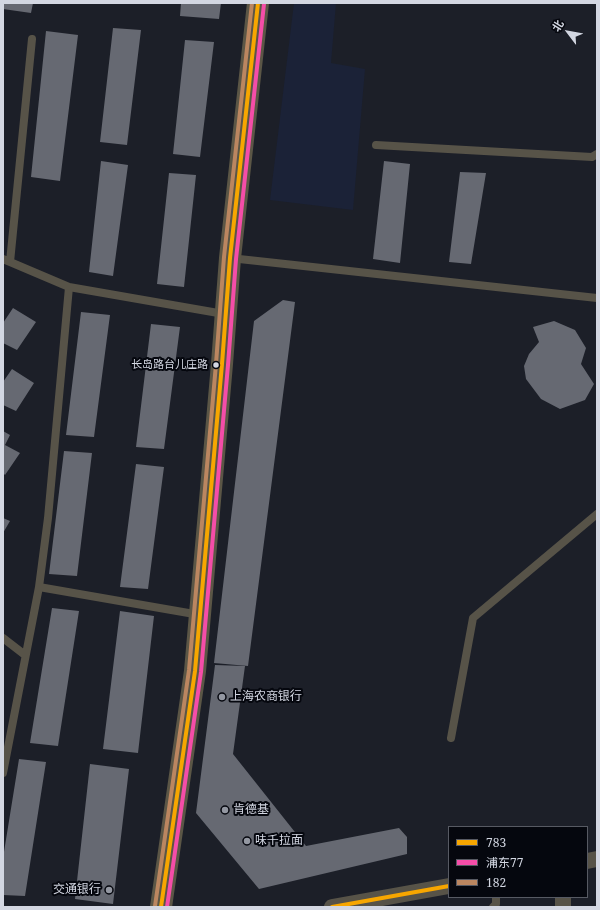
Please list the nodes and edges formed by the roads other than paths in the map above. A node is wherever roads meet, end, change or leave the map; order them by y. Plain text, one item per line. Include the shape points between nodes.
1 (258, 3) edge
2 (32, 39) dead end
3 (376, 145) dead end
4 (597, 154) edge
5 (230, 258) junction
6 (6, 260) edge
7 (70, 287) junction
8 (597, 298) edge
9 (225, 314) junction
10 (597, 514) edge
11 (39, 588) junction
12 (200, 615) junction
13 (3, 638) edge
14 (25, 655) junction
15 (451, 738) dead end
16 (3, 773) edge
17 (448, 886) edge
18 (496, 898) edge
19 (368, 904) edge
20 (161, 907) edge
21 (332, 907) edge
22 (493, 907) edge

1 - 5 street
2 - 6 lane
3 - 4 lane via 592,157
5 - 8 lane
5 - 9 street
6 - 7 lane
7 - 9 lane
7 - 11 lane
9 - 12 street
10 - 15 lane via 473,618
11 - 12 lane
11 - 14 lane
12 - 20 street via 195,672
13 - 14 lane
14 - 16 lane
17 - 19 street
18 - 22 lane
19 - 21 street

